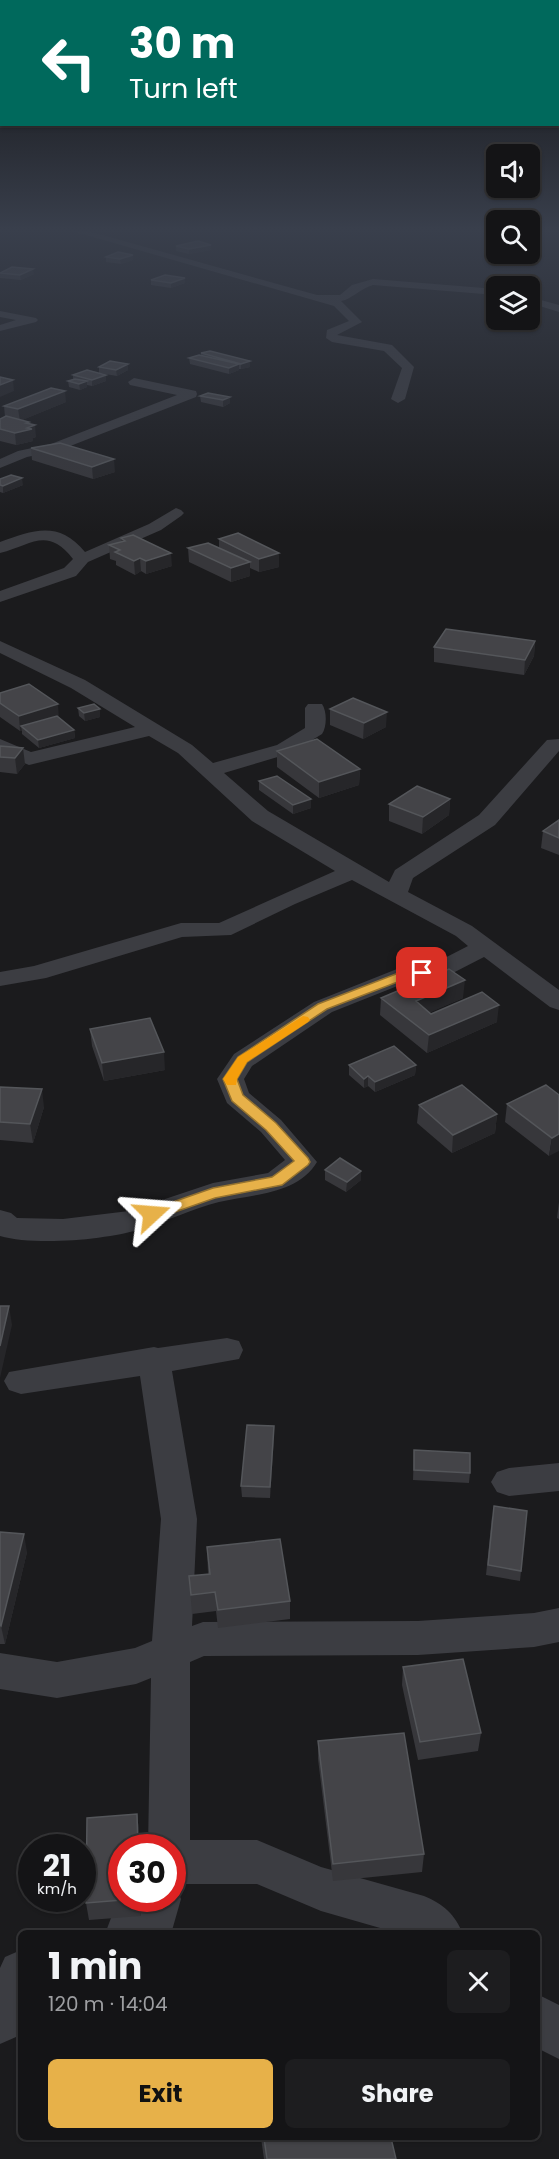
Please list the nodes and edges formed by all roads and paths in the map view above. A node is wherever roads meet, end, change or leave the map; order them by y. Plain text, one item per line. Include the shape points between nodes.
1 (332, 332) edge
2 (134, 382) dead end
3 (398, 399) dead end
4 (0, 464) edge
5 (176, 513) dead end
6 (0, 548) edge
7 (82, 559) junction
8 (0, 597) edge
9 (0, 646) edge
10 (315, 708) dead end
11 (153, 729) junction
12 (554, 744) dead end
13 (0, 746) edge
14 (208, 771) junction
15 (354, 872) junction
16 (396, 894) junction
17 (486, 947) junction
18 (0, 979) edge
19 (559, 1002) edge
20 (0, 1220) edge
21 (227, 1350) dead end
22 (154, 1359) junction
23 (21, 1381) dead end
24 (559, 1477) edge
25 (509, 1482) dead end
26 (559, 1625) edge
27 (171, 1653) junction
28 (0, 1671) edge
29 (169, 1834) edge
30 (186, 1862) edge
31 (155, 1912) edge
32 (143, 1930) edge
33 (437, 1930) edge
34 (18, 1980) edge
35 (540, 2020) edge
36 (0, 2021) edge
37 (559, 2036) edge

1 - 3 street via 332,338 388,348 408,368
2 - 4 street via 191,394
5 - 7 street via 155,527
6 - 7 street via 53,534 72,544
7 - 8 street via 70,572
9 - 11 street via 78,684
10 - 14 street via 315,730 284,749
11 - 13 street via 29,759
11 - 14 street via 185,749
12 - 16 street via 488,820 404,874
14 - 15 street via 260,816
15 - 16 street
15 - 18 street via 223,930 181,930 37,974
16 - 17 street
17 - 19 street
17 - 20 street via 438,971 405,974 323,1007 243,1060 230,1079 237,1097 271,1126 303,1162 276,1182 213,1193 132,1221 63,1230 10,1228
21 - 22 street
22 - 23 street
22 - 27 street via 179,1519
24 - 25 street
26 - 27 street via 418,1638 203,1639
27 - 28 street via 136,1666 57,1680
27 - 29 street
30 - 33 street via 257,1862 321,1889 424,1918
31 - 32 street via 151,1928
34 - 36 street
35 - 37 street

